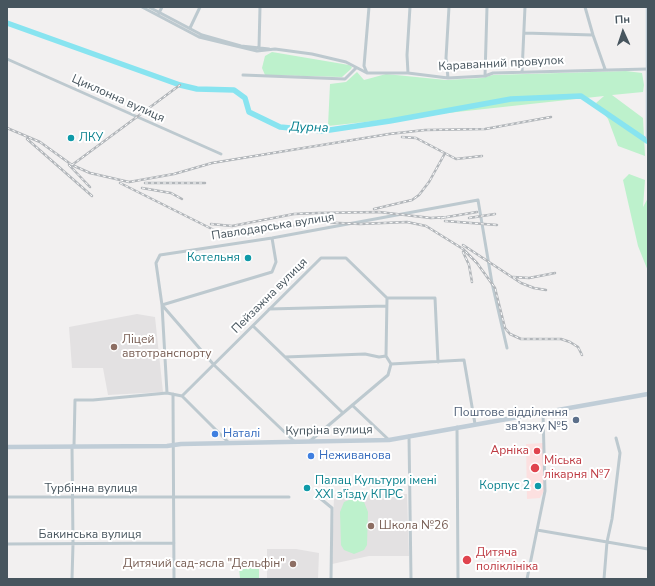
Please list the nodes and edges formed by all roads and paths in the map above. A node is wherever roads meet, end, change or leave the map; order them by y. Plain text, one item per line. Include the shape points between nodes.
1 (142, 7) edge
2 (149, 7) edge
3 (162, 7) edge
4 (200, 7) edge
5 (260, 7) edge
6 (369, 7) edge
7 (410, 7) edge
8 (449, 7) edge
9 (487, 7) edge
10 (525, 7) edge
11 (585, 7) edge
12 (648, 7) edge
13 (159, 13) junction
14 (190, 28) junction
15 (524, 33) junction
16 (593, 35) junction
17 (259, 48) junction
18 (275, 49) junction
19 (7, 59) edge
20 (356, 68) junction
21 (647, 68) edge
22 (606, 69) junction
23 (522, 72) junction
24 (367, 73) junction
25 (408, 73) junction
26 (243, 75) dead end
27 (485, 76) junction
28 (448, 78) junction
29 (648, 137) edge
30 (221, 154) dead end
31 (272, 238) junction
32 (387, 298) junction
33 (162, 305) junction
34 (386, 306) junction
35 (269, 309) junction
36 (253, 326) junction
37 (507, 348) dead end
38 (386, 356) junction
39 (285, 357) junction
40 (438, 362) junction
41 (391, 364) junction
42 (214, 365) junction
43 (167, 394) junction
44 (172, 394) junction
45 (648, 394) edge
46 (182, 396) junction
47 (352, 405) junction
48 (543, 412) junction
49 (343, 413) junction
50 (475, 424) junction
51 (457, 427) junction
52 (409, 436) junction
53 (616, 438) dead end
54 (389, 440) junction
55 (310, 441) junction
56 (295, 442) junction
57 (229, 443) junction
58 (174, 445) junction
59 (73, 446) junction
60 (7, 447) edge
61 (7, 497) edge
62 (289, 497) dead end
63 (73, 498) junction
64 (174, 498) junction
65 (321, 499) dead end
66 (537, 530) junction
67 (607, 542) junction
68 (174, 543) junction
69 (7, 544) edge
70 (73, 544) junction
71 (648, 549) edge
72 (72, 579) edge
73 (174, 579) edge
74 (331, 579) edge
75 (411, 579) edge
76 (458, 579) edge
77 (527, 579) edge
78 (604, 579) edge

1 - 18 street via 199,37 257,51
2 - 13 street
3 - 13 street
4 - 14 street
5 - 17 street
6 - 24 street via 364,66
7 - 25 street
8 - 28 street via 446,58
9 - 27 street
10 - 15 street
11 - 16 street
12 - 21 main road
13 - 14 street
14 - 17 street via 202,35 225,42
15 - 16 street
15 - 23 street
16 - 22 street
17 - 18 street
18 - 20 street, Караванний провулок via 339,61
19 - 30 street, Циклонна вулиця
20 - 24 street, Караванний провулок
20 - 26 street via 345,79
21 - 22 street, Караванний провулок
21 - 29 main road
22 - 23 street, Караванний провулок
23 - 27 street, Караванний провулок via 493,73
24 - 25 street, Караванний провулок
25 - 28 street, Караванний провулок
27 - 28 street, Караванний провулок
31 - 33 street via 276,262 272,272
31 - 33 street, Павлодарська вулиця via 160,255 156,263
31 - 37 street, Павлодарська вулиця via 478,200 492,283
32 - 34 street
32 - 35 street, Пейзажна вулиця via 346,258 321,258
32 - 40 street via 435,298
33 - 42 street
33 - 43 street
34 - 35 street
34 - 38 street
35 - 36 street, Пейзажна вулиця
36 - 39 street
36 - 42 street, Пейзажна вулиця
38 - 39 street via 365,354
38 - 41 street
39 - 49 street
40 - 41 street
40 - 50 street via 464,360
41 - 47 street via 388,375
42 - 46 street, Пейзажна вулиця
42 - 56 street
43 - 44 street
43 - 59 street via 75,400
44 - 46 street
44 - 58 street
45 - 48 main road, Купріна вулиця
46 - 57 street
47 - 49 street
47 - 54 street
48 - 50 main road, Купріна вулиця
48 - 66 street via 545,491
49 - 55 street
50 - 51 main road, Купріна вулиця
51 - 52 main road, Купріна вулиця
51 - 76 street
52 - 54 main road, Купріна вулиця
52 - 75 street
53 - 67 street via 620,453
54 - 55 main road, Купріна вулиця
55 - 56 main road, Купріна вулиця
56 - 57 main road, Купріна вулиця
57 - 58 main road, Купріна вулиця
58 - 59 main road, Купріна вулиця
58 - 64 street
59 - 60 main road, Купріна вулиця
59 - 63 street
61 - 63 street, Турбінна вулиця
62 - 64 street, Турбінна вулиця
63 - 64 street, Турбінна вулиця
63 - 70 street
64 - 68 street
65 - 74 street via 332,508
66 - 67 street
66 - 77 street
67 - 71 street
67 - 78 street
68 - 70 street, Бакинська вулиця
68 - 73 street
69 - 70 street, Бакинська вулиця
70 - 72 street

